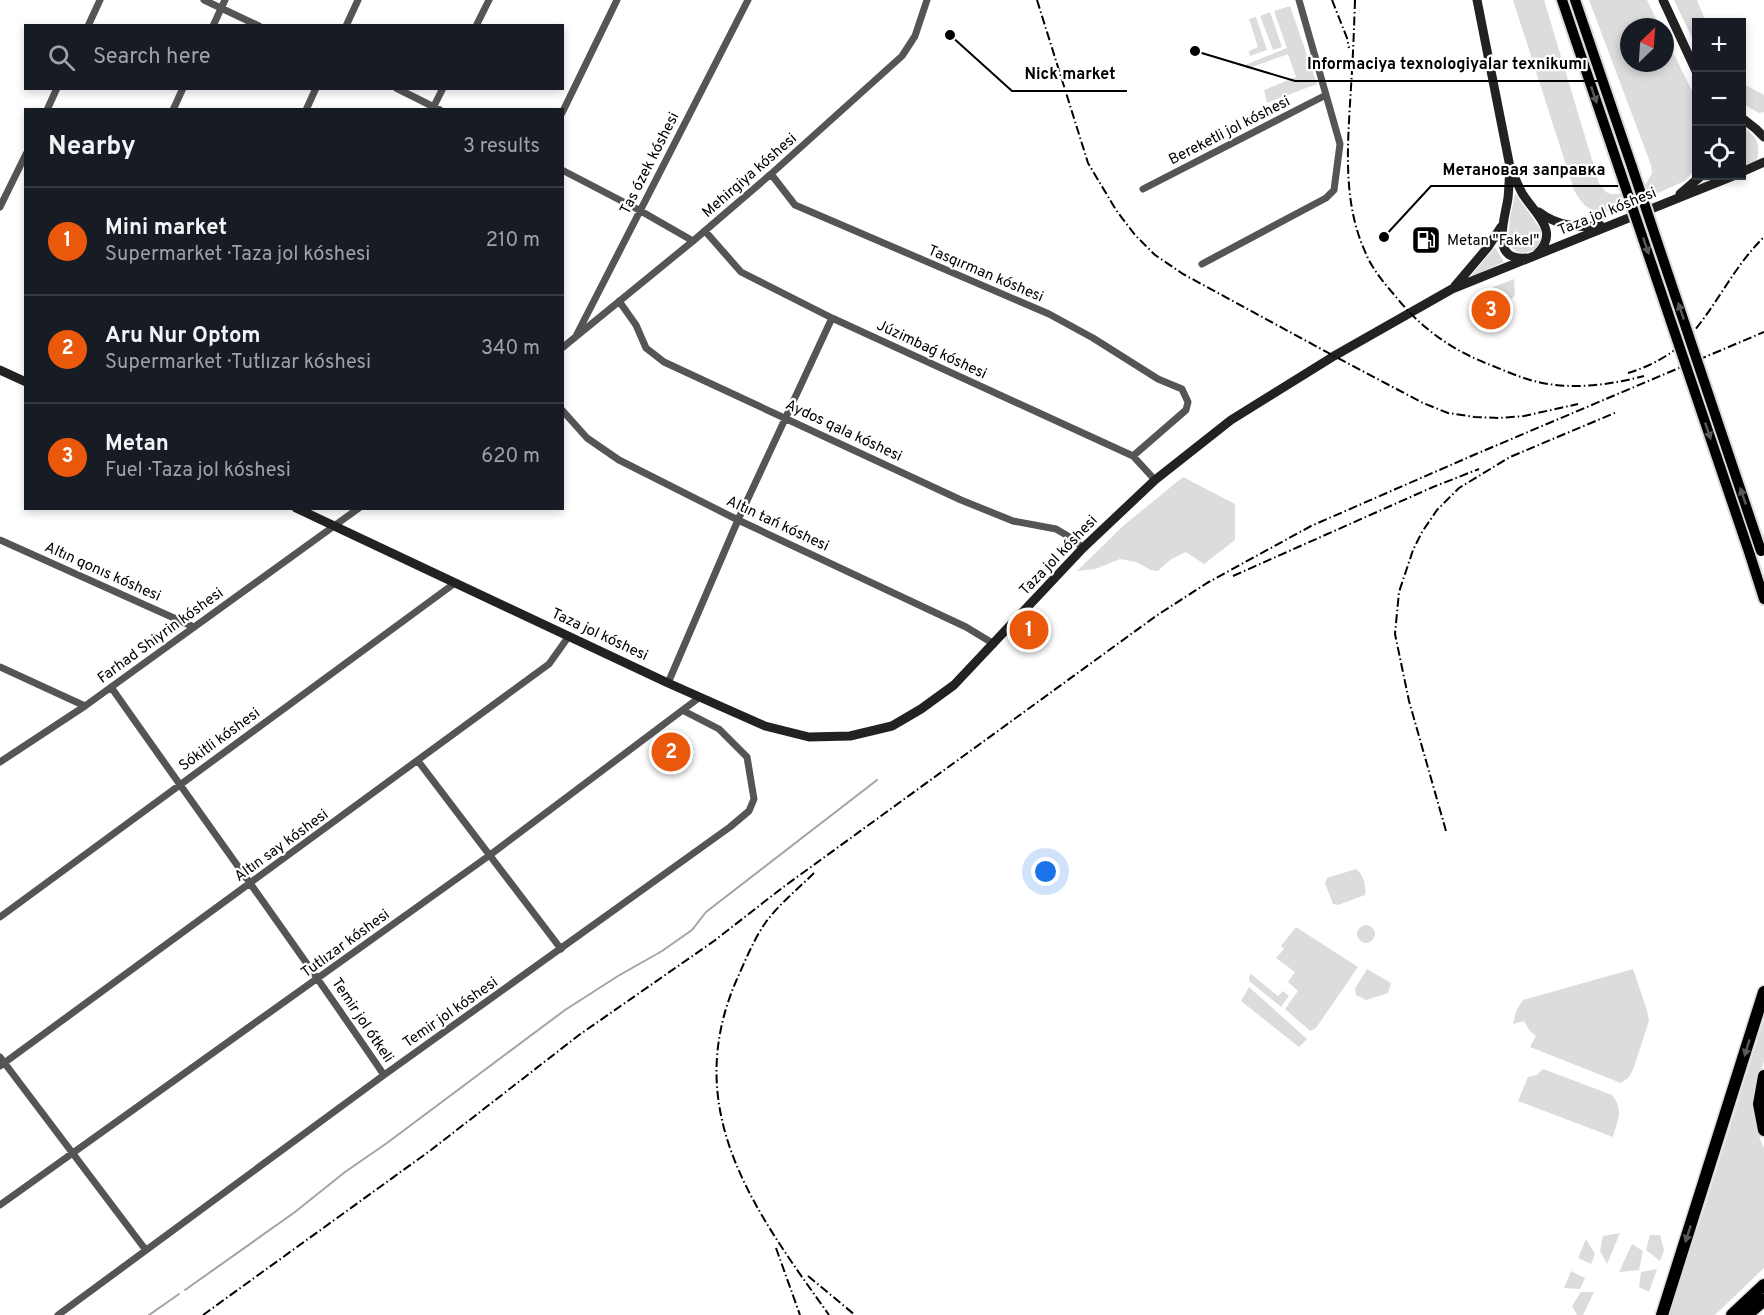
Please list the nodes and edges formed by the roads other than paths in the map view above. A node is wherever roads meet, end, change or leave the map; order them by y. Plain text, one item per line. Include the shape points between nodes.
1 (100, 0) edge
2 (204, 0) edge
3 (225, 0) edge
4 (358, 0) edge
5 (489, 0) edge
6 (617, 0) edge
7 (748, 0) edge
8 (927, 0) edge
9 (1299, 0) edge
10 (1477, 0) edge
11 (1562, 0) edge
12 (1575, 0) edge
13 (1663, 0) edge
14 (221, 8) junction
15 (89, 24) edge
16 (214, 24) edge
17 (255, 24) edge
18 (347, 24) edge
19 (477, 24) edge
20 (1692, 62) edge
21 (56, 90) edge
22 (182, 90) edge
23 (315, 90) edge
24 (400, 90) edge
25 (442, 90) edge
26 (1326, 95) junction
27 (48, 108) edge
28 (174, 108) edge
29 (307, 108) edge
30 (435, 108) edge
31 (564, 109) edge
32 (1746, 120) edge
33 (1760, 129) edge
34 (1764, 137) edge
35 (1764, 156) edge
36 (24, 158) edge
37 (1764, 162) edge
38 (1510, 167) junction
39 (1747, 169) edge
40 (564, 171) edge
41 (771, 174) junction
42 (1698, 180) edge
43 (1723, 180) edge
44 (1143, 189) dead end
45 (1669, 202) junction
46 (0, 207) edge
47 (1532, 208) junction
48 (639, 210) junction
49 (1617, 222) junction
50 (1502, 227) junction
51 (705, 231) junction
52 (693, 241) junction
53 (1533, 257) junction
54 (1202, 264) dead end
55 (1452, 289) junction
56 (619, 301) junction
57 (832, 318) junction
58 (575, 338) junction
59 (564, 346) edge
60 (0, 370) edge
61 (24, 381) edge
62 (564, 412) edge
63 (786, 418) junction
64 (1132, 456) junction
65 (1155, 480) junction
66 (300, 510) edge
67 (356, 510) edge
68 (738, 520) junction
69 (334, 526) junction
70 (0, 540) edge
71 (1083, 548) junction
72 (1763, 555) edge
73 (455, 583) junction
74 (1764, 599) edge
75 (194, 627) junction
76 (569, 636) junction
77 (994, 644) junction
78 (0, 667) edge
79 (668, 683) junction
80 (111, 687) junction
81 (700, 698) junction
82 (85, 706) junction
83 (684, 711) junction
84 (418, 760) junction
85 (0, 762) edge
86 (180, 785) junction
87 (490, 855) junction
88 (250, 884) junction
89 (0, 917) edge
90 (561, 949) junction
91 (319, 979) junction
92 (1764, 992) edge
93 (2, 1062) edge
94 (384, 1075) junction
95 (1764, 1076) edge
96 (1764, 1130) edge
97 (73, 1152) junction
98 (0, 1205) edge
99 (145, 1249) junction
100 (1764, 1285) edge
101 (1764, 1300) edge
102 (58, 1315) edge
103 (1662, 1315) edge
104 (1732, 1315) edge
105 (1747, 1315) edge

1 - 15 street
2 - 14 street
3 - 14 street
4 - 18 street
5 - 19 street
6 - 31 street
7 - 48 street, Tas ózek kóshesi
8 - 41 street, Mehirgiya kóshesi via 915,36 902,56
9 - 26 street
10 - 38 main road
11 -> 74 main road, bridge
72 -> 12 main road, bridge
13 - 20 main road
14 - 16 street
14 - 17 street
21 - 27 street
22 - 28 street
23 - 29 street
24 - 30 street
25 - 30 street
26 - 44 street, Bereketli jol kóshesi
26 - 54 street via 1340,144 1334,190 1326,198
32 - 33 main road
33 - 34 main road
35 - 39 main road
36 - 46 street
37 - 39 main road
38 - 47 main road
38 - 50 main road
40 - 48 street
41 - 51 street, Mehirgiya kóshesi
41 - 64 street, Tasqırman kóshesi via 795,205 1049,314 1158,379 1182,389 1188,402 1186,410
42 - 45 main road
43 - 45 main road, Taza jol kóshesi
45 - 49 main road, Taza jol kóshesi
47 - 49 main road via 1575,226
47 - 53 main road via 1547,233 1544,247
48 - 52 street
48 - 58 street, Tas ózek kóshesi
49 - 53 main road, Taza jol kóshesi
50 - 53 main road via 1504,249 1512,256
50 - 55 main road
51 - 52 street, Mehirgiya kóshesi
51 - 57 street, Júzimbaǵ kóshesi via 741,272
52 - 56 street, Mehirgiya kóshesi
53 - 55 main road, Taza jol kóshesi
55 - 65 main road, Taza jol kóshesi via 1230,420
56 - 58 street, Mehirgiya kóshesi
56 - 63 street, Aydos qala kóshesi via 646,348 664,362
57 - 63 street
57 - 64 street, Júzimbaǵ kóshesi
58 - 59 street, Mehirgiya kóshesi
60 - 61 main road
62 - 68 street, Altın tań kóshesi via 587,438 619,460
63 - 68 street
63 - 71 street, Aydos qala kóshesi via 961,500 1013,521 1056,529
64 - 65 street, Júzimbaǵ kóshesi
65 - 71 main road, Taza jol kóshesi
66 - 69 main road, Taza jol kóshesi
67 - 69 street
68 - 77 street, Altın tań kóshesi via 966,627
68 - 79 street
69 - 73 main road, Taza jol kóshesi
69 - 75 street, Farhad Shiyrin kóshesi
70 - 75 street, Altın qonıs kóshesi
71 - 77 main road, Taza jol kóshesi
73 - 76 main road, Taza jol kóshesi
73 - 86 street, Sókitli kóshesi
75 - 80 street, Farhad Shiyrin kóshesi
76 - 79 main road, Taza jol kóshesi
76 - 84 street, Altın say kóshesi via 549,664
77 - 81 main road, Taza jol kóshesi via 954,685 921,709 892,726 850,736 809,736 765,726
78 - 82 street
79 - 81 main road, Taza jol kóshesi
80 - 82 street, Farhad Shiyrin kóshesi
80 - 86 street, Temir jol ótkeli
81 - 83 street, Tutlızar kóshesi
82 - 85 street, Farhad Shiyrin kóshesi
83 - 87 street, Tutlızar kóshesi
83 - 90 street, Temir jol kóshesi via 719,729 747,757 754,799 749,811
84 - 87 street
84 - 88 street, Altın say kóshesi
86 - 88 street, Temir jol ótkeli
86 - 89 street, Sókitli kóshesi
87 - 90 street
87 - 91 street, Tutlızar kóshesi
88 - 91 street, Temir jol ótkeli
88 - 93 street, Altın say kóshesi
90 - 94 street, Temir jol kóshesi
91 - 94 street, Temir jol ótkeli
91 - 97 street, Tutlızar kóshesi
92 -> 103 highway
93 - 97 street
94 - 99 street, Temir jol kóshesi
95 - 96 highway via 1759,1104
97 - 98 street, Tutlızar kóshesi
97 - 99 street
99 - 102 street, Temir jol kóshesi
100 - 104 highway
101 - 105 highway

